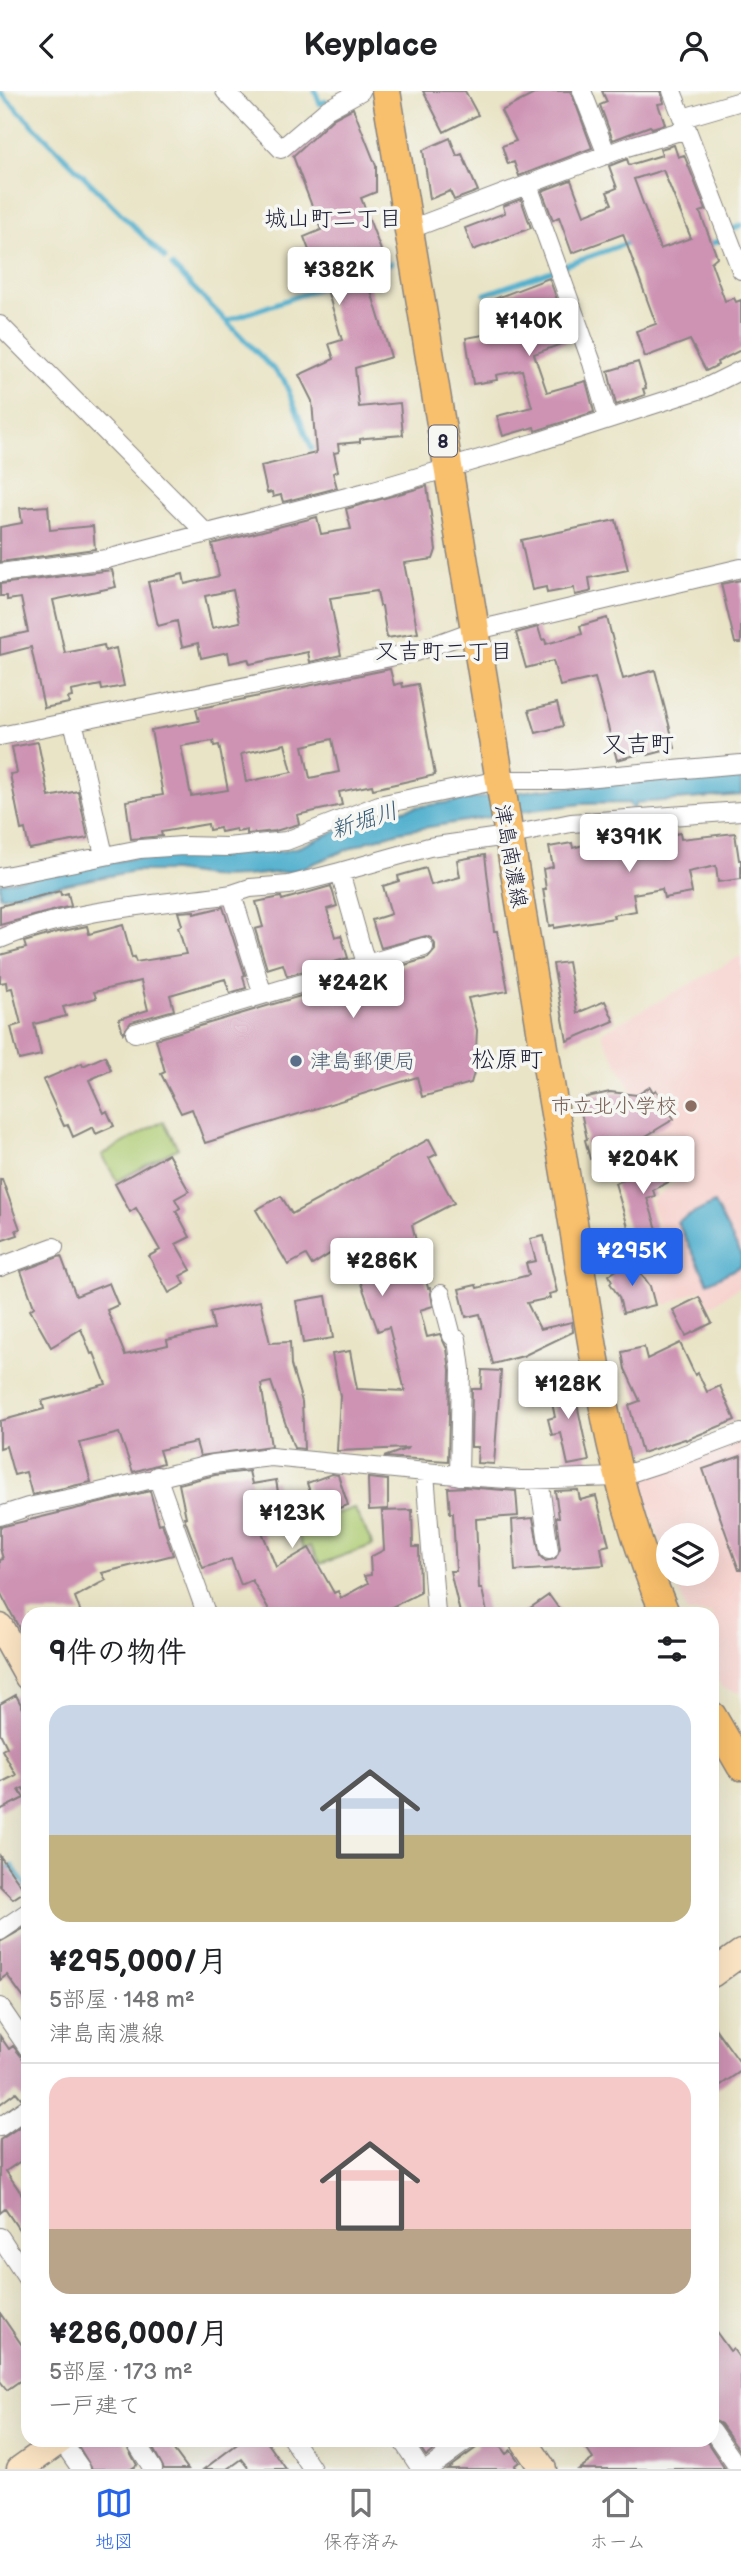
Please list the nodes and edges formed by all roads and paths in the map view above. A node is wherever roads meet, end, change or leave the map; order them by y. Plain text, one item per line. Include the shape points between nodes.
1 (225, 91) edge
2 (361, 91) edge
3 (386, 91) edge
4 (582, 91) edge
5 (672, 91) edge
6 (741, 101) edge
7 (685, 123) junction
8 (607, 155) junction
9 (528, 185) junction
10 (408, 230) junction
11 (741, 270) edge
12 (0, 325) edge
13 (741, 370) edge
14 (608, 418) junction
15 (447, 468) junction
16 (205, 532) junction
17 (741, 568) edge
18 (0, 573) edge
19 (473, 631) junction
20 (73, 721) junction
21 (0, 736) edge
22 (741, 764) edge
23 (499, 785) junction
24 (741, 811) edge
25 (506, 829) junction
26 (104, 855) junction
27 (340, 873) junction
28 (0, 877) edge
29 (232, 894) junction
30 (0, 939) edge
31 (424, 947) dead end
32 (366, 964) junction
33 (263, 995) junction
34 (135, 1033) dead end
35 (54, 1247) dead end
36 (0, 1267) edge
37 (441, 1294) dead end
38 (741, 1433) edge
39 (425, 1473) junction
40 (157, 1476) junction
41 (459, 1476) junction
42 (618, 1477) junction
43 (539, 1479) junction
44 (0, 1516) edge
45 (549, 1550) dead end
46 (204, 1607) edge
47 (436, 1607) edge
48 (662, 1607) edge
49 (0, 1627) edge
50 (21, 1664) edge
51 (719, 1728) edge
52 (741, 1766) edge
53 (21, 1917) edge
54 (0, 1931) edge
55 (741, 1953) edge
56 (719, 1969) edge
57 (0, 2007) edge
58 (21, 2038) edge
59 (21, 2112) edge
60 (0, 2127) edge
61 (0, 2237) edge
62 (21, 2269) edge
63 (719, 2440) edge
64 (51, 2447) edge
65 (66, 2447) edge
66 (139, 2447) edge
67 (297, 2447) edge
68 (406, 2447) edge
69 (457, 2447) edge
70 (528, 2447) edge
71 (20, 2469) edge
72 (81, 2469) edge
73 (153, 2469) edge
74 (312, 2469) edge
75 (421, 2469) edge
76 (428, 2469) edge
77 (543, 2469) edge
78 (739, 2469) edge

1 - 2 street via 281,149 328,109
3 - 10 main road, 津島南濃線 / 8
4 - 8 street
5 - 7 street
6 - 7 street
7 - 8 street
7 - 11 street
8 - 9 street
9 - 10 street
9 - 14 street
10 - 15 main road, 津島南濃線 / 8
12 - 16 street
13 - 14 street via 705,388
14 - 15 street
15 - 16 street
15 - 19 main road, 津島南濃線 / 8
16 - 18 street via 107,559
17 - 19 street
19 - 20 street via 415,652
19 - 23 main road, 津島南濃線 / 8
20 - 21 street
20 - 26 street
22 - 23 street
23 - 25 main road, 津島南濃線 / 8
23 - 26 street via 379,805 286,841
24 - 25 street
25 - 27 street
25 - 42 main road, 津島南濃線 / 8 via 596,1372
26 - 28 street
27 - 29 street
27 - 32 street
29 - 30 street via 96,914
29 - 33 street
31 - 32 street
32 - 33 street
33 - 34 street
35 - 36 street
37 - 41 street via 452,1336 457,1339 461,1369
38 - 42 street
39 - 40 street via 271,1457
39 - 41 street
39 - 47 street
40 - 44 street
40 - 46 street
41 - 43 street
42 - 43 street
42 - 48 main road, 津島南濃線 / 8
43 - 45 street
49 - 50 street
51 - 52 main road
53 - 54 street
55 - 56 street
57 - 58 street
59 - 60 street
61 - 62 street
63 - 78 street
64 - 71 street
65 - 72 street
66 - 73 street
67 - 74 street
68 - 75 street
69 - 76 street
70 - 77 street

